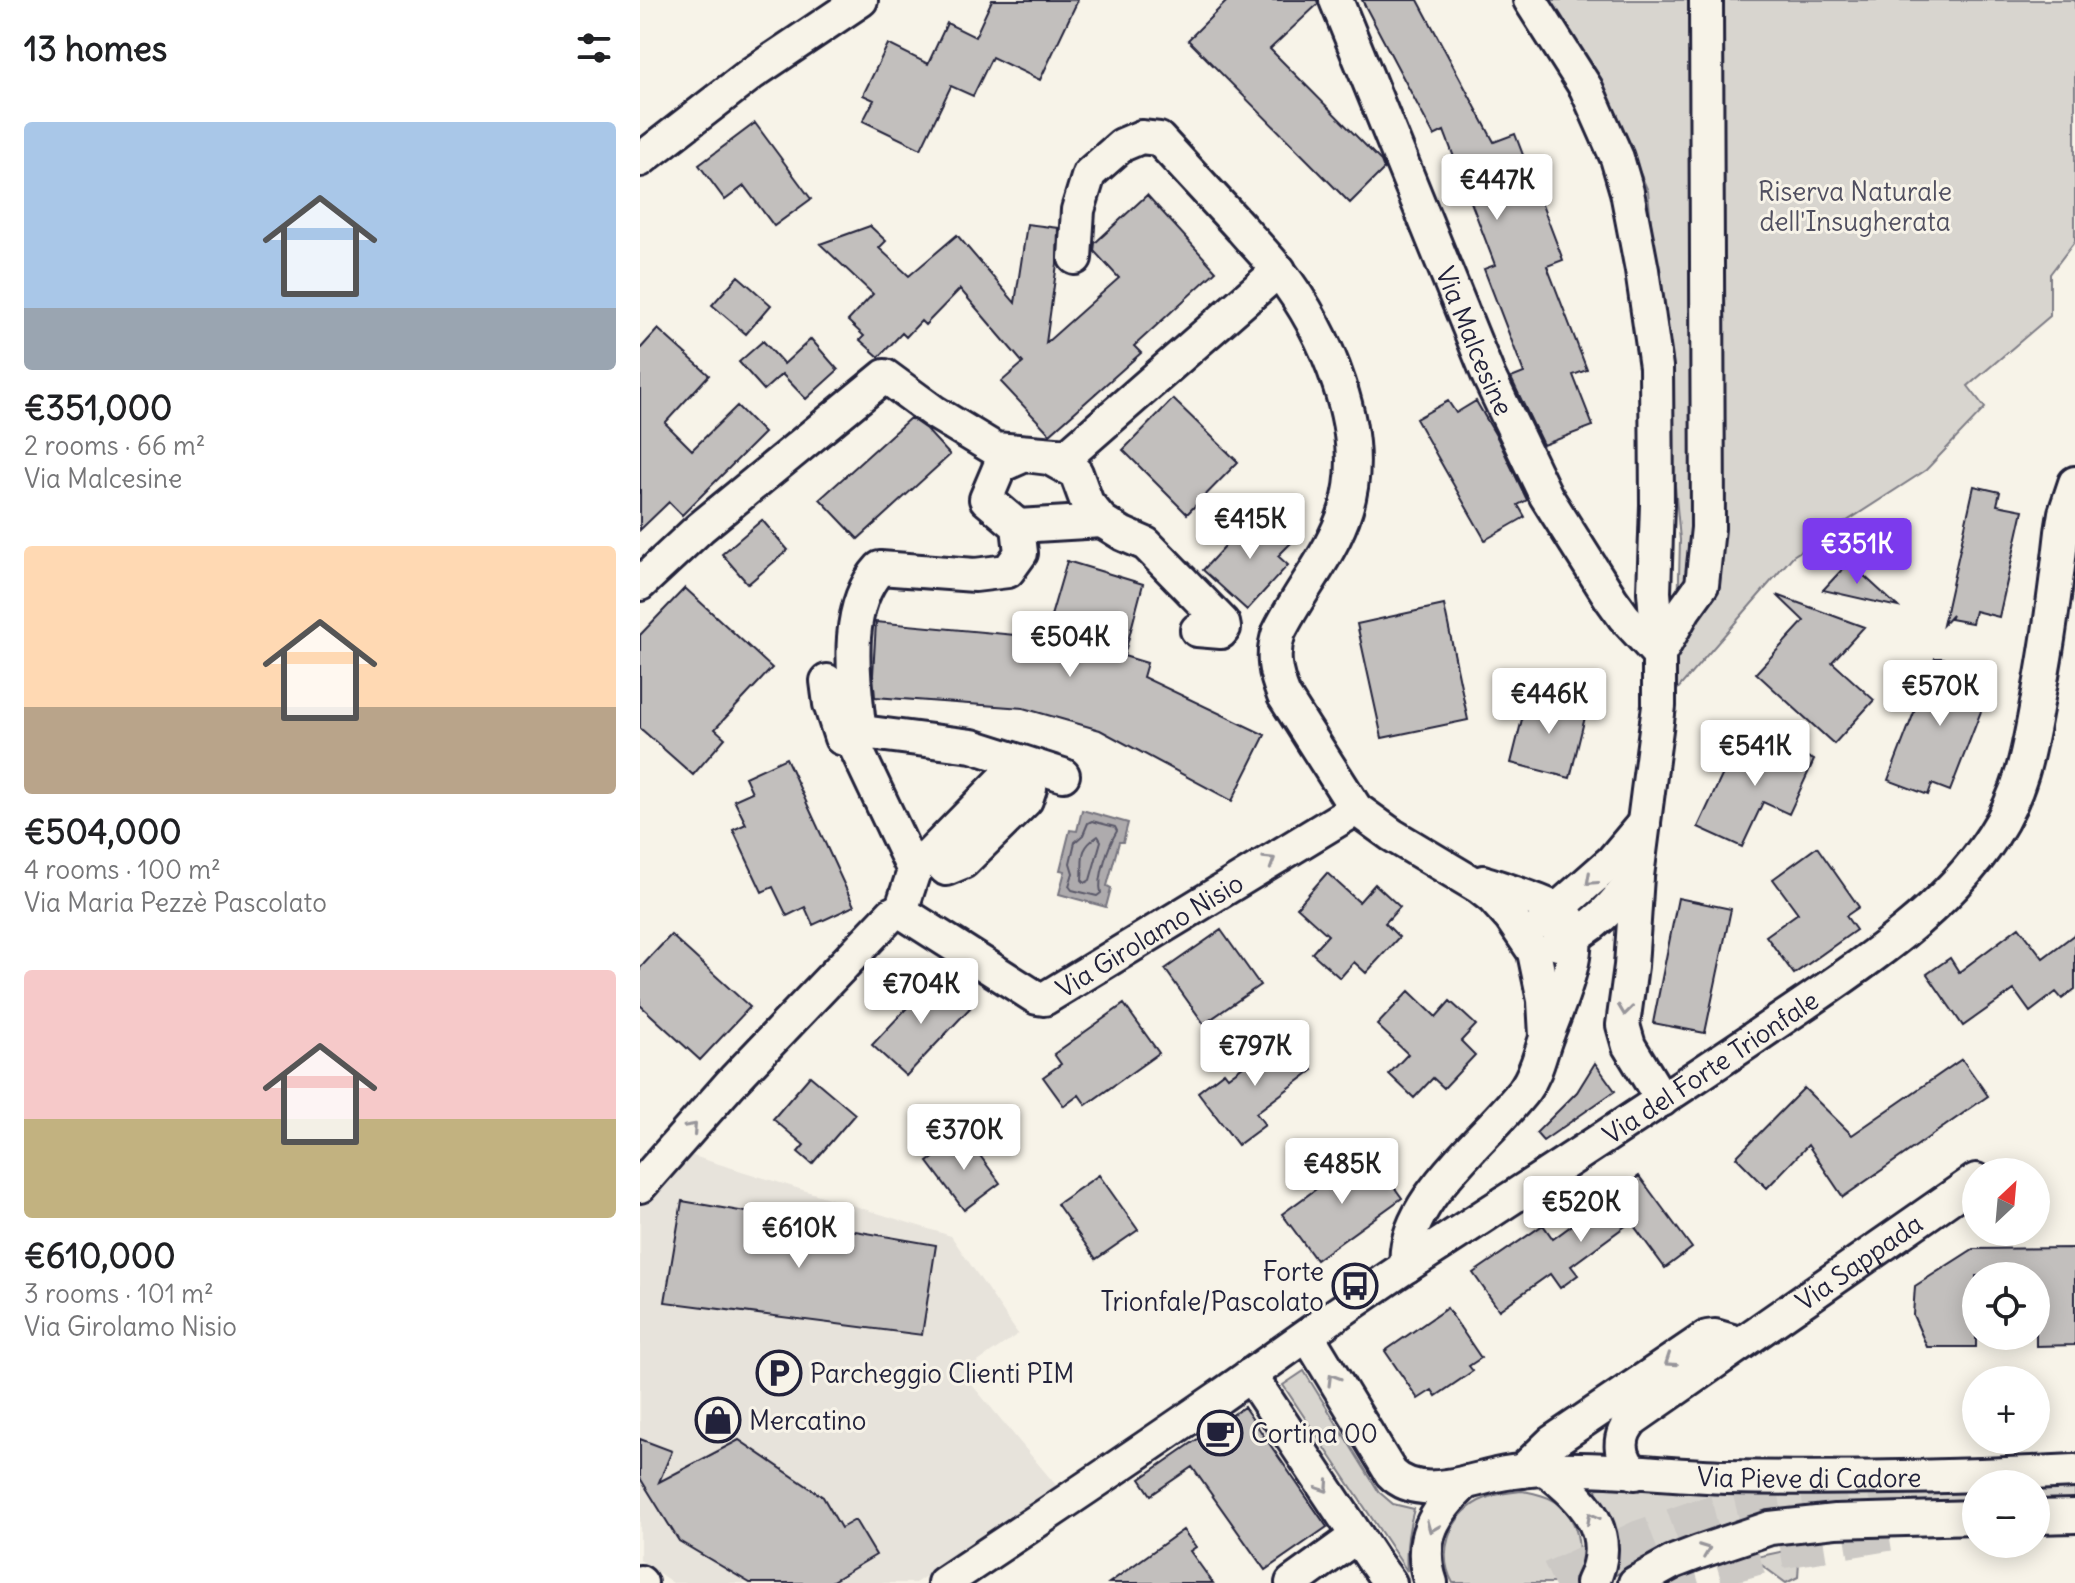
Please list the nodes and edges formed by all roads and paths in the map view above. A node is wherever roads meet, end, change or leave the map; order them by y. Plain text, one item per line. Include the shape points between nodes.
1 (861, 0) edge
2 (1336, 0) edge
3 (1530, 0) edge
4 (1706, 0) edge
5 (640, 160) edge
6 (1075, 258) dead end
7 (1279, 270) junction
8 (2075, 483) edge
9 (1102, 521) junction
10 (1018, 526) junction
11 (640, 584) edge
12 (1197, 630) dead end
13 (1659, 655) junction
14 (827, 681) dead end
15 (857, 739) junction
16 (1063, 775) dead end
17 (1356, 809) junction
18 (1644, 823) junction
19 (1462, 875) junction
20 (1637, 876) junction
21 (1556, 909) junction
22 (901, 911) junction
23 (1580, 933) junction
24 (1530, 945) junction
25 (1631, 966) junction
26 (1546, 1036) junction
27 (1662, 1100) junction
28 (640, 1186) edge
29 (1962, 1190) edge
30 (1407, 1266) junction
31 (1308, 1336) junction
32 (1739, 1343) junction
33 (1250, 1375) junction
34 (1533, 1470) junction
35 (2075, 1471) edge
36 (1635, 1473) junction
37 (1466, 1482) junction
38 (2075, 1516) edge
39 (1962, 1517) edge
40 (2050, 1517) edge
41 (1357, 1536) junction
42 (944, 1583) edge
43 (1292, 1583) edge
44 (1390, 1583) edge
45 (1431, 1583) edge
46 (1592, 1583) edge
47 (1635, 1583) edge

1 - 5 street via 751,74
2 - 13 street, Via Malcesine via 1489,377 1546,496 1611,599
3 - 13 street via 1586,88 1627,192 1656,367 1654,592
4 - 13 street via 1708,528 1702,585
6 - 7 street via 1078,210 1089,174 1122,145 1141,137 1159,139
7 - 11 street via 1068,455 995,449 885,376
7 - 17 street via 1332,366 1353,457 1342,520 1279,632 1275,668 1284,696
8 - 27 street, Via del Forte Trionfale via 2065,513 2025,767 1991,839 1923,917
9 - 10 street
9 - 10 street via 1087,503 1076,473 1049,458 1025,455 1000,466 986,499
9 - 12 street via 1146,544 1224,628
10 - 15 street via 1021,553 1008,571 975,575 880,568 873,576 854,629
13 - 18 street via 1659,706
14 - 15 street via 841,738
15 - 16 street via 870,733 972,746
15 - 22 street via 923,862
17 - 19 street
22 -> 17 street, Via Girolamo Nisio via 1044,999
18 - 20 street
18 -> 21 street via 1612,861
19 - 21 street
19 - 24 street via 1493,898
20 - 23 street via 1608,912
20 - 25 street
21 - 23 street
21 - 24 street
28 -> 22 street via 890,915
23 - 24 street
23 - 25 street via 1605,934
23 - 26 street
24 - 26 street via 1544,1000
25 -> 27 street via 1624,1032
26 - 30 street via 1524,1091 1417,1217 1407,1244
27 - 30 street, Via del Forte Trionfale
29 - 32 street, Via Sappada
30 - 31 street, Via del Forte Trionfale
31 - 33 street, Via del Forte Trionfale
37 -> 31 street, Via Pieve di Cadore via 1431,1487 1396,1478
32 -> 34 street via 1707,1337 1552,1442
32 - 36 street, Via Sappada via 1628,1423 1621,1449
33 -> 41 street
33 - 42 street, Via del Forte Trionfale
34 - 36 street, Via Pieve di Cadore
34 - 37 street, Via Pieve di Cadore
46 -> 34 street via 1600,1550 1594,1518 1569,1487
35 - 36 street, Via Pieve di Cadore via 1857,1477
37 -> 45 street via 1430,1529 1425,1552
38 - 40 street
47 -> 39 street, Via Pieve di Cadore via 1686,1557 1770,1528
41 - 43 street
41 - 44 street

